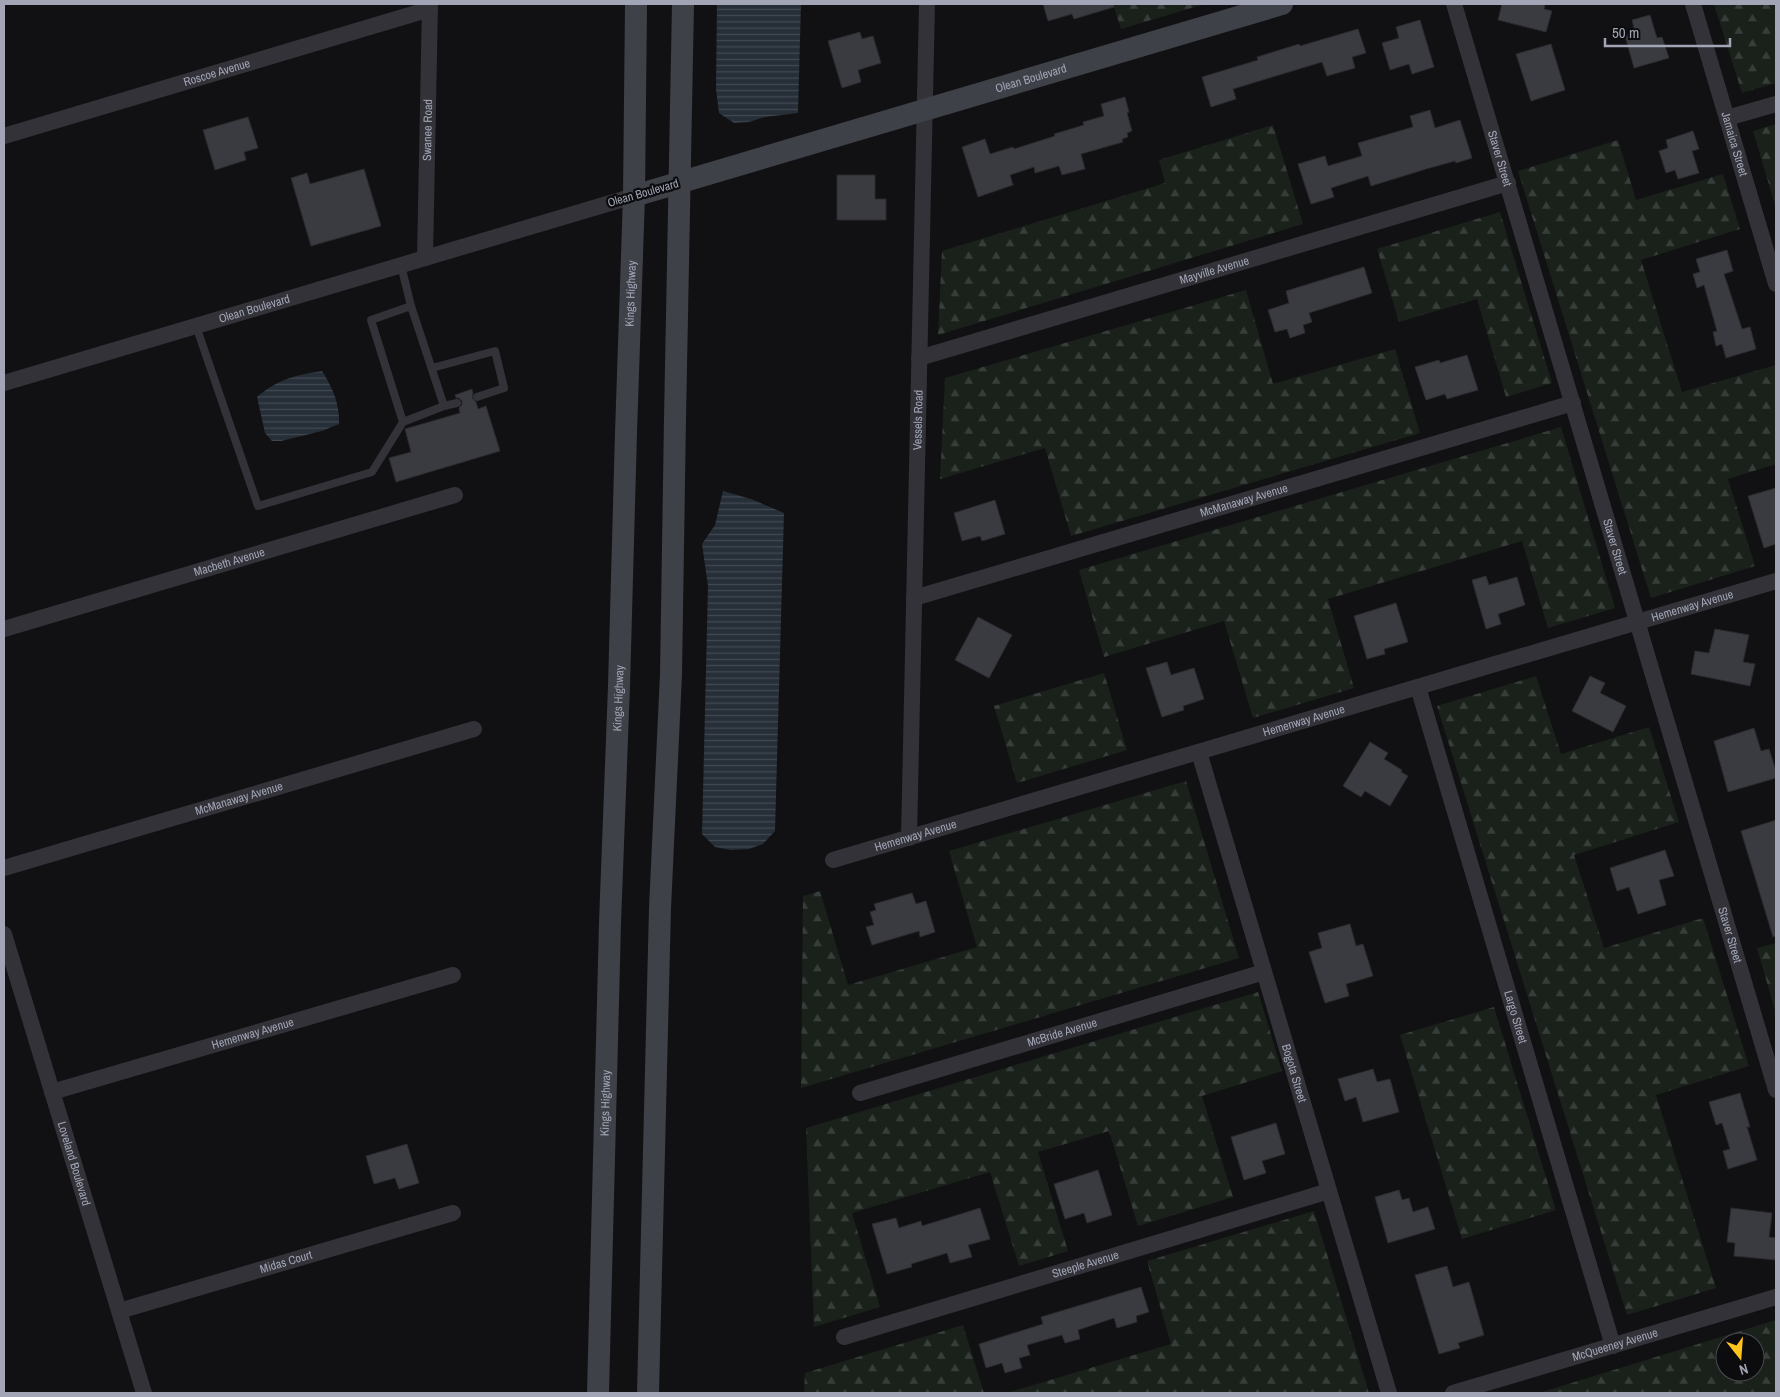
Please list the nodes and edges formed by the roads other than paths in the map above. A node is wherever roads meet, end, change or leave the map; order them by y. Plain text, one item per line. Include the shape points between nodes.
1 (636, 4) edge
2 (683, 4) edge
3 (927, 4) edge
4 (1282, 4) edge
5 (1454, 4) edge
6 (1693, 4) edge
7 (430, 7) edge
8 (1776, 104) edge
9 (924, 110) junction
10 (1727, 118) junction
11 (4, 136) edge
12 (681, 182) junction
13 (1508, 184) junction
14 (634, 196) junction
15 (425, 258) junction
16 (400, 265) junction
17 (1776, 284) edge
18 (412, 306) junction
19 (196, 326) junction
20 (919, 358) junction
21 (432, 368) junction
22 (4, 383) edge
23 (477, 397) dead end
24 (457, 403) dead end
25 (1572, 403) junction
26 (444, 406) junction
27 (403, 422) junction
28 (455, 495) dead end
29 (1776, 581) edge
30 (914, 598) junction
31 (1638, 622) junction
32 (4, 629) edge
33 (1418, 687) junction
34 (474, 729) dead end
35 (1199, 752) junction
36 (909, 838) junction
37 (833, 860) dead end
38 (4, 868) edge
39 (4, 934) edge
40 (1264, 972) junction
41 (453, 975) dead end
42 (1776, 1090) edge
43 (52, 1092) junction
44 (860, 1093) dead end
45 (1329, 1191) junction
46 (453, 1213) dead end
47 (1776, 1297) edge
48 (119, 1311) junction
49 (844, 1337) dead end
50 (1614, 1346) junction
51 (144, 1393) edge
52 (598, 1393) edge
53 (648, 1393) edge
54 (1389, 1393) edge
55 (1453, 1393) edge

1 - 14 main road, Kings Highway
2 - 12 main road
3 - 9 street, Vessels Road
4 - 9 main road, Olean Boulevard
5 - 13 street, Staver Street
6 - 10 street, Jamaica Street
7 - 11 street, Roscoe Avenue
7 - 15 street, Swanee Road
8 - 10 street
9 - 12 main road, Olean Boulevard
9 - 20 street, Vessels Road
10 - 17 street, Jamaica Street
12 - 14 main road, Olean Boulevard
12 - 53 main road via 671,674 660,908
13 - 20 street, Mayville Avenue
13 - 25 street, Staver Street
14 - 15 street, Olean Boulevard
14 - 52 main road, Kings Highway
15 - 16 street, Olean Boulevard
16 - 18 lane
16 - 19 street, Olean Boulevard
18 - 21 lane
18 - 27 lane via 371,320
19 - 22 street, Olean Boulevard
19 - 27 lane via 258,506 372,472
20 - 30 street, Vessels Road
21 - 23 lane via 495,351 504,388
21 - 26 lane
24 - 26 lane
25 - 30 street, McManaway Avenue
25 - 31 street, Staver Street
26 - 27 lane
28 - 32 street, Macbeth Avenue
29 - 31 street, Hemenway Avenue
30 - 36 street, Vessels Road
31 - 33 street, Hemenway Avenue
31 - 42 street, Staver Street
33 - 35 street, Hemenway Avenue
33 - 50 street, Largo Street
34 - 38 street, McManaway Avenue
35 - 36 street, Hemenway Avenue
35 - 40 street, Bogota Street
36 - 37 street, Hemenway Avenue
39 - 43 street, Loveland Boulevard
40 - 44 street, McBride Avenue
40 - 45 street, Bogota Street
41 - 43 street, Hemenway Avenue
43 - 48 street, Loveland Boulevard
45 - 49 street, Steeple Avenue
45 - 54 street, Bogota Street
46 - 48 street, Midas Court
47 - 50 street, McQueeney Avenue
48 - 51 street, Loveland Boulevard
50 - 55 street, McQueeney Avenue

